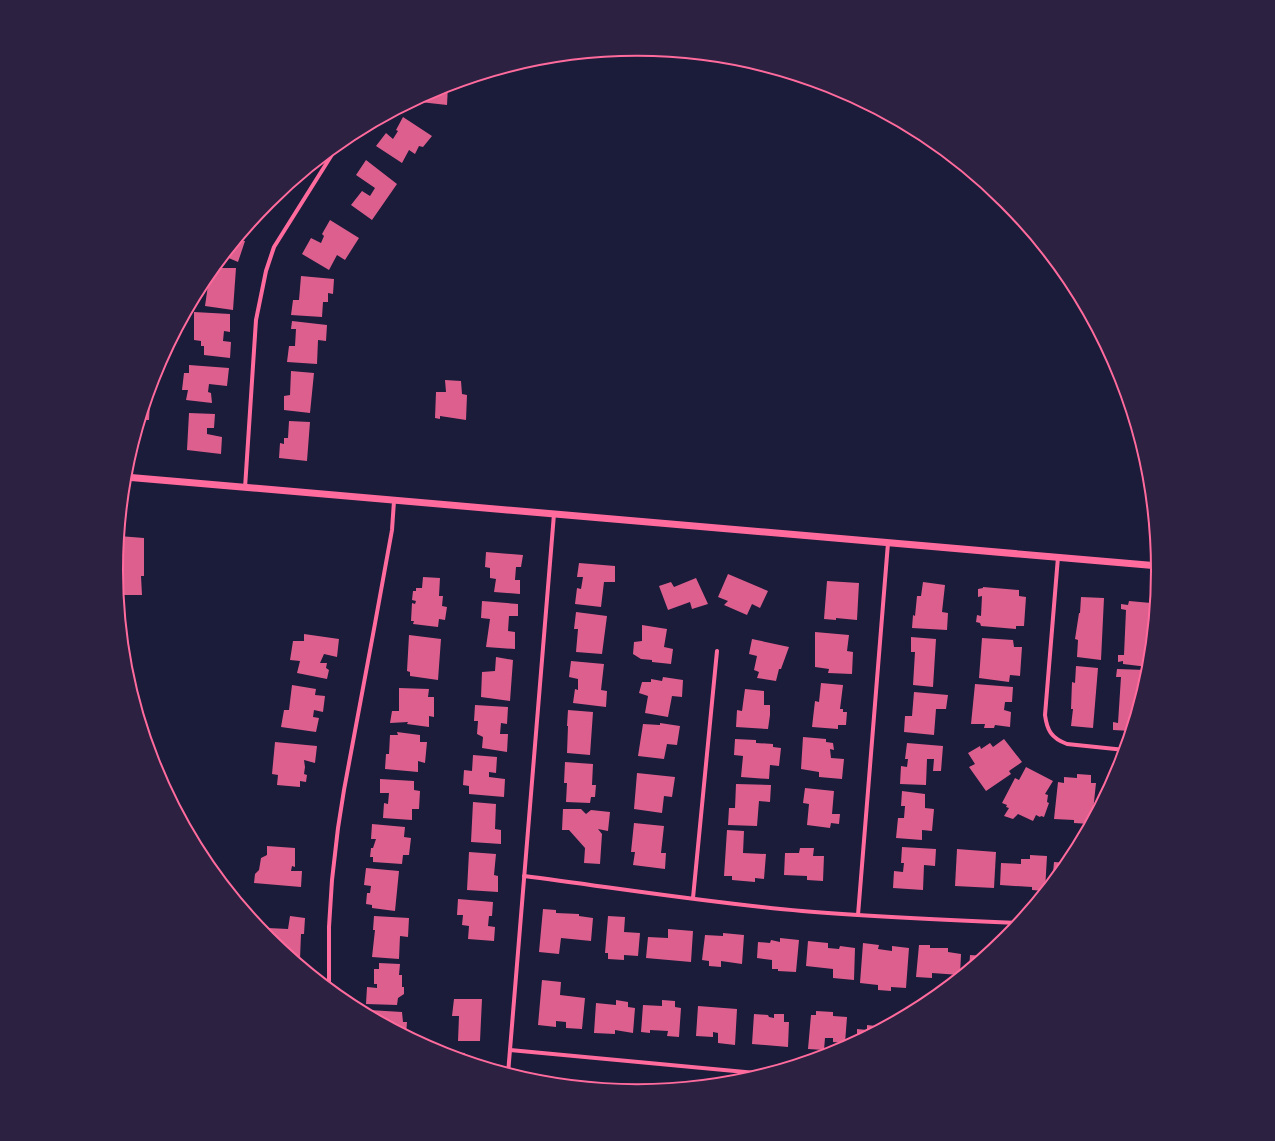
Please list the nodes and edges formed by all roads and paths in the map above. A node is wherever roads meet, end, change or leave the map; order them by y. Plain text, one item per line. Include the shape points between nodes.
1 (329, 159) edge
2 (132, 478) edge
3 (245, 488) junction
4 (394, 501) junction
5 (554, 514) junction
6 (888, 543) junction
7 (1058, 557) junction
8 (1152, 565) edge
9 (717, 651) dead end
10 (1120, 749) edge
11 (524, 876) junction
12 (693, 898) junction
13 (858, 915) junction
14 (1012, 923) edge
15 (329, 982) edge
16 (510, 1050) junction
17 (508, 1068) edge
18 (749, 1072) edge

1 - 3 street via 274,247 266,271 256,320
2 - 3 street
3 - 4 street
4 - 5 street
4 - 15 street via 390,537 338,828 329,927
5 - 6 street
5 - 11 street
6 - 7 street
6 - 13 street
7 - 8 street
7 - 10 street via 1045,714 1049,730 1058,741 1067,744
9 - 12 street
11 - 12 street
11 - 16 street
12 - 13 street
13 - 14 street
16 - 17 street
16 - 18 street

